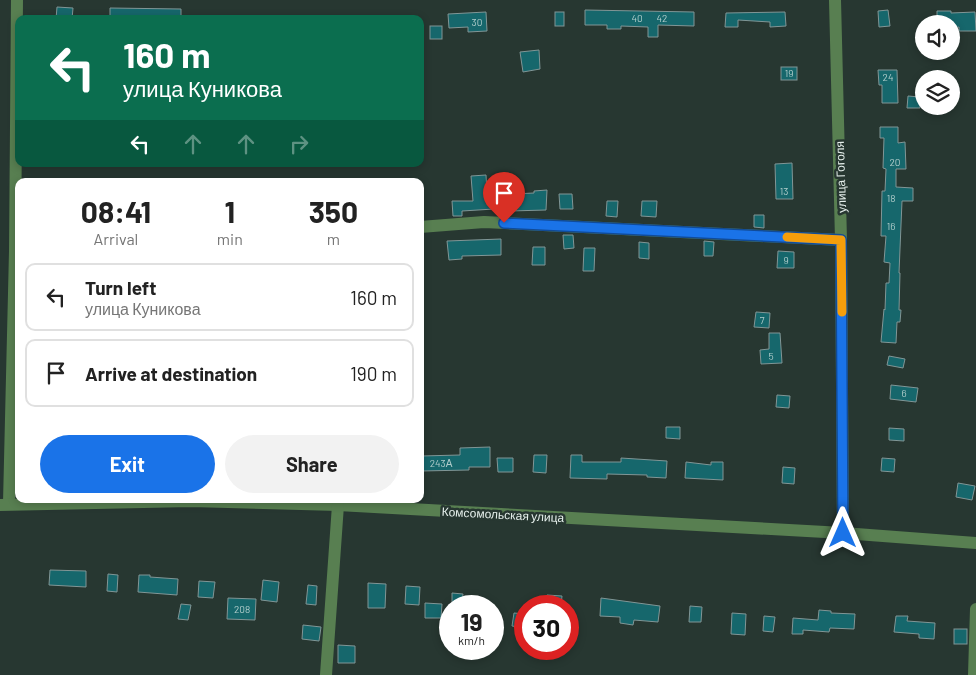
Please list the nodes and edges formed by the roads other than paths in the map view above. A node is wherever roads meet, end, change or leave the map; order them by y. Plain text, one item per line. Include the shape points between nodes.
1 (16, 0) edge
2 (835, 0) edge
3 (16, 15) edge
4 (424, 228) edge
5 (841, 240) junction
6 (15, 293) edge
7 (67, 503) edge
8 (264, 503) edge
9 (5, 504) edge
10 (338, 505) junction
11 (843, 533) junction
12 (976, 543) edge
13 (976, 609) edge
14 (326, 675) edge
15 (974, 675) edge

1 - 3 street
2 - 5 street, улица Гоголя
4 - 5 street via 484,222
5 - 11 street, улица Гоголя
6 - 9 street
7 - 9 street, Комсомольская улица
8 - 10 street, Комсомольская улица
10 - 11 street, Комсомольская улица
10 - 14 street
11 - 12 street, Комсомольская улица
13 - 15 street

